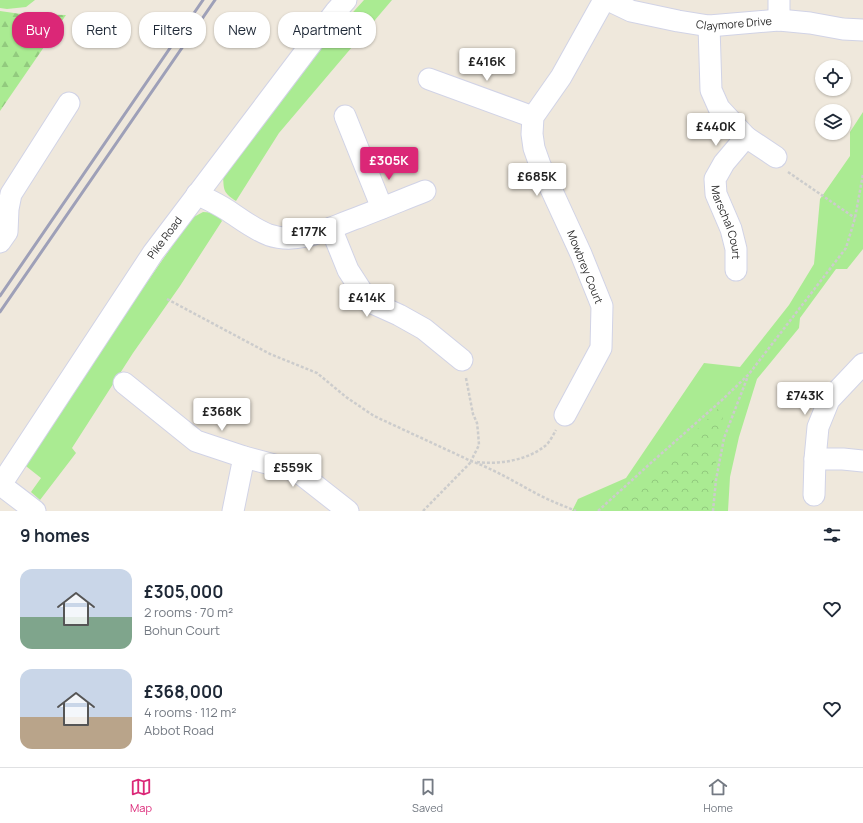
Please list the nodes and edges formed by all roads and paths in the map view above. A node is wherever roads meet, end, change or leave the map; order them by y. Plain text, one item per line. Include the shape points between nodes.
1 (346, 0) edge
2 (604, 0) edge
3 (608, 0) edge
4 (779, 10) edge
5 (709, 26) junction
6 (863, 30) edge
7 (429, 79) dead end
8 (69, 103) dead end
9 (345, 116) dead end
10 (533, 117) junction
11 (746, 137) junction
12 (776, 157) joint
13 (863, 174) edge
14 (425, 191) dead end
15 (197, 194) junction
16 (382, 208) junction
17 (855, 218) junction
18 (331, 228) junction
19 (0, 242) edge
20 (736, 270) dead end
21 (167, 299) dead end
22 (462, 360) joint
23 (863, 364) edge
24 (749, 374) junction
25 (124, 383) dead end
26 (565, 415) joint
27 (244, 456) junction
28 (815, 459) junction
29 (471, 461) junction
30 (863, 462) edge
31 (0, 485) edge
32 (814, 494) dead end
33 (35, 511) edge
34 (233, 511) edge
35 (348, 511) edge
36 (423, 511) edge
37 (576, 511) edge
38 (598, 511) edge
39 (713, 511) edge

1 - 15 street, Pike Road
2 - 10 street via 561,77
3 - 5 street, Claymore Drive via 631,11
4 - 5 street, Claymore Drive
4 - 6 street, Claymore Drive via 810,23
5 - 11 street via 711,90 719,108
7 - 10 street
8 - 19 street via 11,194 7,232
9 - 16 street
10 - 26 street, Mowbrey Court via 534,148 540,165 602,306 601,348
11 - 12 street
11 - 20 street, Marschal Court via 724,163 715,179 716,194 733,236
12 - 17 path via 775,163
13 - 17 path
14 - 16 street
15 - 18 street via 226,209 253,228 270,235 292,238
15 - 31 street, Pike Road via 152,253
16 - 18 street
17 - 24 path via 846,248
18 - 22 street via 348,270 368,301 424,329
21 - 29 path via 270,354 317,373 374,416
22 - 29 path via 478,432 478,445
23 - 28 street via 829,400 818,427
24 - 38 path
24 - 39 path via 724,438
25 - 27 street via 196,441
26 - 29 path via 546,445 533,453 500,463
27 - 34 street
27 - 35 street via 297,470
28 - 30 street
28 - 32 street
29 - 36 path
29 - 37 path
31 - 33 street

